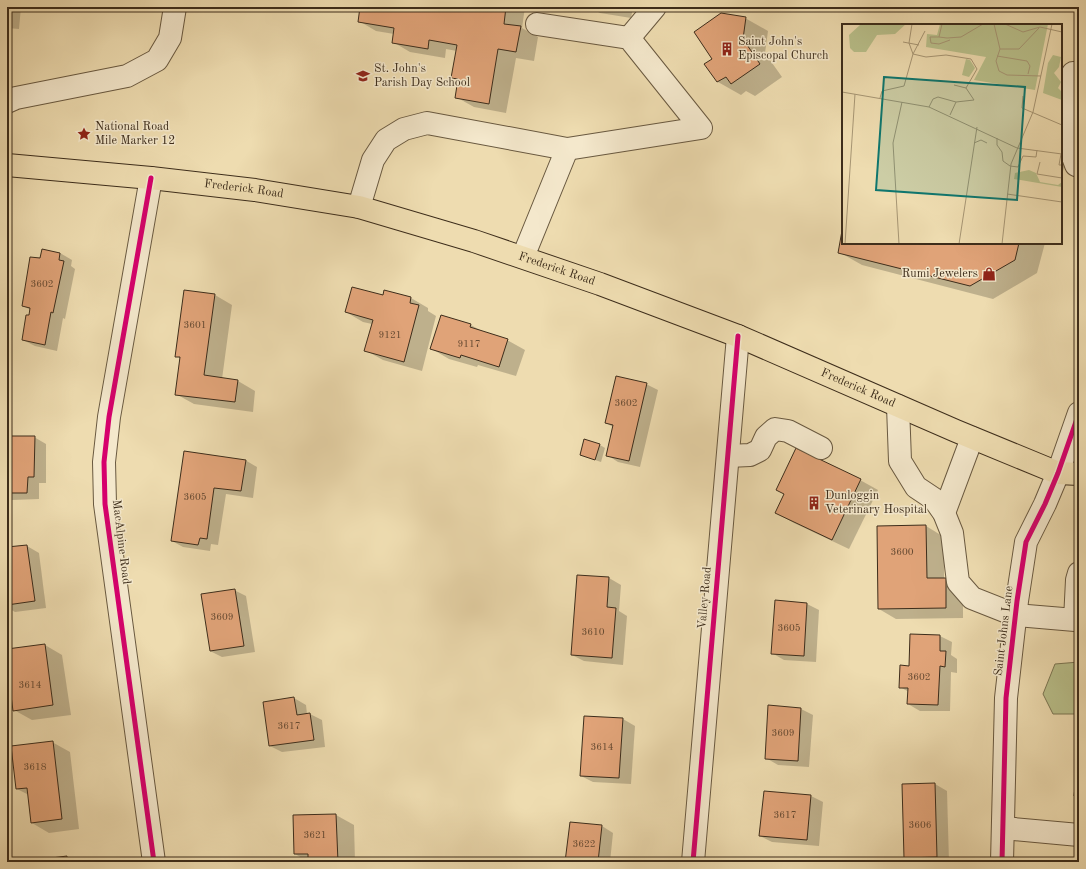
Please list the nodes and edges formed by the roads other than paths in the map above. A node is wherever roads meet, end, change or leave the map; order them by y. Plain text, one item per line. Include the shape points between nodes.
1 (175, 7) edge
2 (655, 7) edge
3 (537, 24) dead end
4 (629, 38) junction
5 (1073, 73) dead end
6 (7, 102) edge
7 (567, 149) junction
8 (7, 165) edge
9 (1079, 166) edge
10 (151, 178) junction
11 (359, 207) junction
12 (523, 257) junction
13 (738, 336) junction
14 (898, 406) junction
15 (1079, 413) edge
16 (972, 438) junction
17 (821, 448) dead end
18 (728, 456) junction
19 (1068, 473) edge
20 (944, 513) junction
21 (1079, 573) edge
22 (1015, 615) junction
23 (1003, 828) junction
24 (1079, 835) edge
25 (154, 862) edge
26 (693, 862) edge
27 (1002, 862) edge

1 - 6 street via 170,38 157,60 127,76 16,98
2 - 4 street
3 - 4 street
4 - 7 street via 700,128
5 - 9 street via 1065,128 1070,149 1076,165
7 - 11 street via 427,123 404,129 386,140 373,160
7 - 12 street
8 - 10 main road, Frederick Road
10 - 11 main road, Frederick Road via 255,190
10 - 25 street, MacAlpine Road via 110,410 104,462 105,504
11 - 12 main road, Frederick Road
12 - 13 main road, Frederick Road
13 - 14 main road, Frederick Road
13 - 18 street, Valley Road
14 - 16 main road, Frederick Road
14 - 20 street via 900,461 916,487 934,499
15 - 19 street, Saint Johns Lane
16 - 19 main road, Frederick Road
16 - 20 street
17 - 18 street via 788,431 775,429 766,437 760,450 750,455
18 - 26 street, Valley Road
19 - 22 street, Saint Johns Lane via 1045,504 1026,542
20 - 22 street via 952,534 958,582 972,598
21 - 22 street via 1075,620
22 - 23 street, Saint Johns Lane via 1006,698
23 - 24 street
23 - 27 street, Saint Johns Lane

